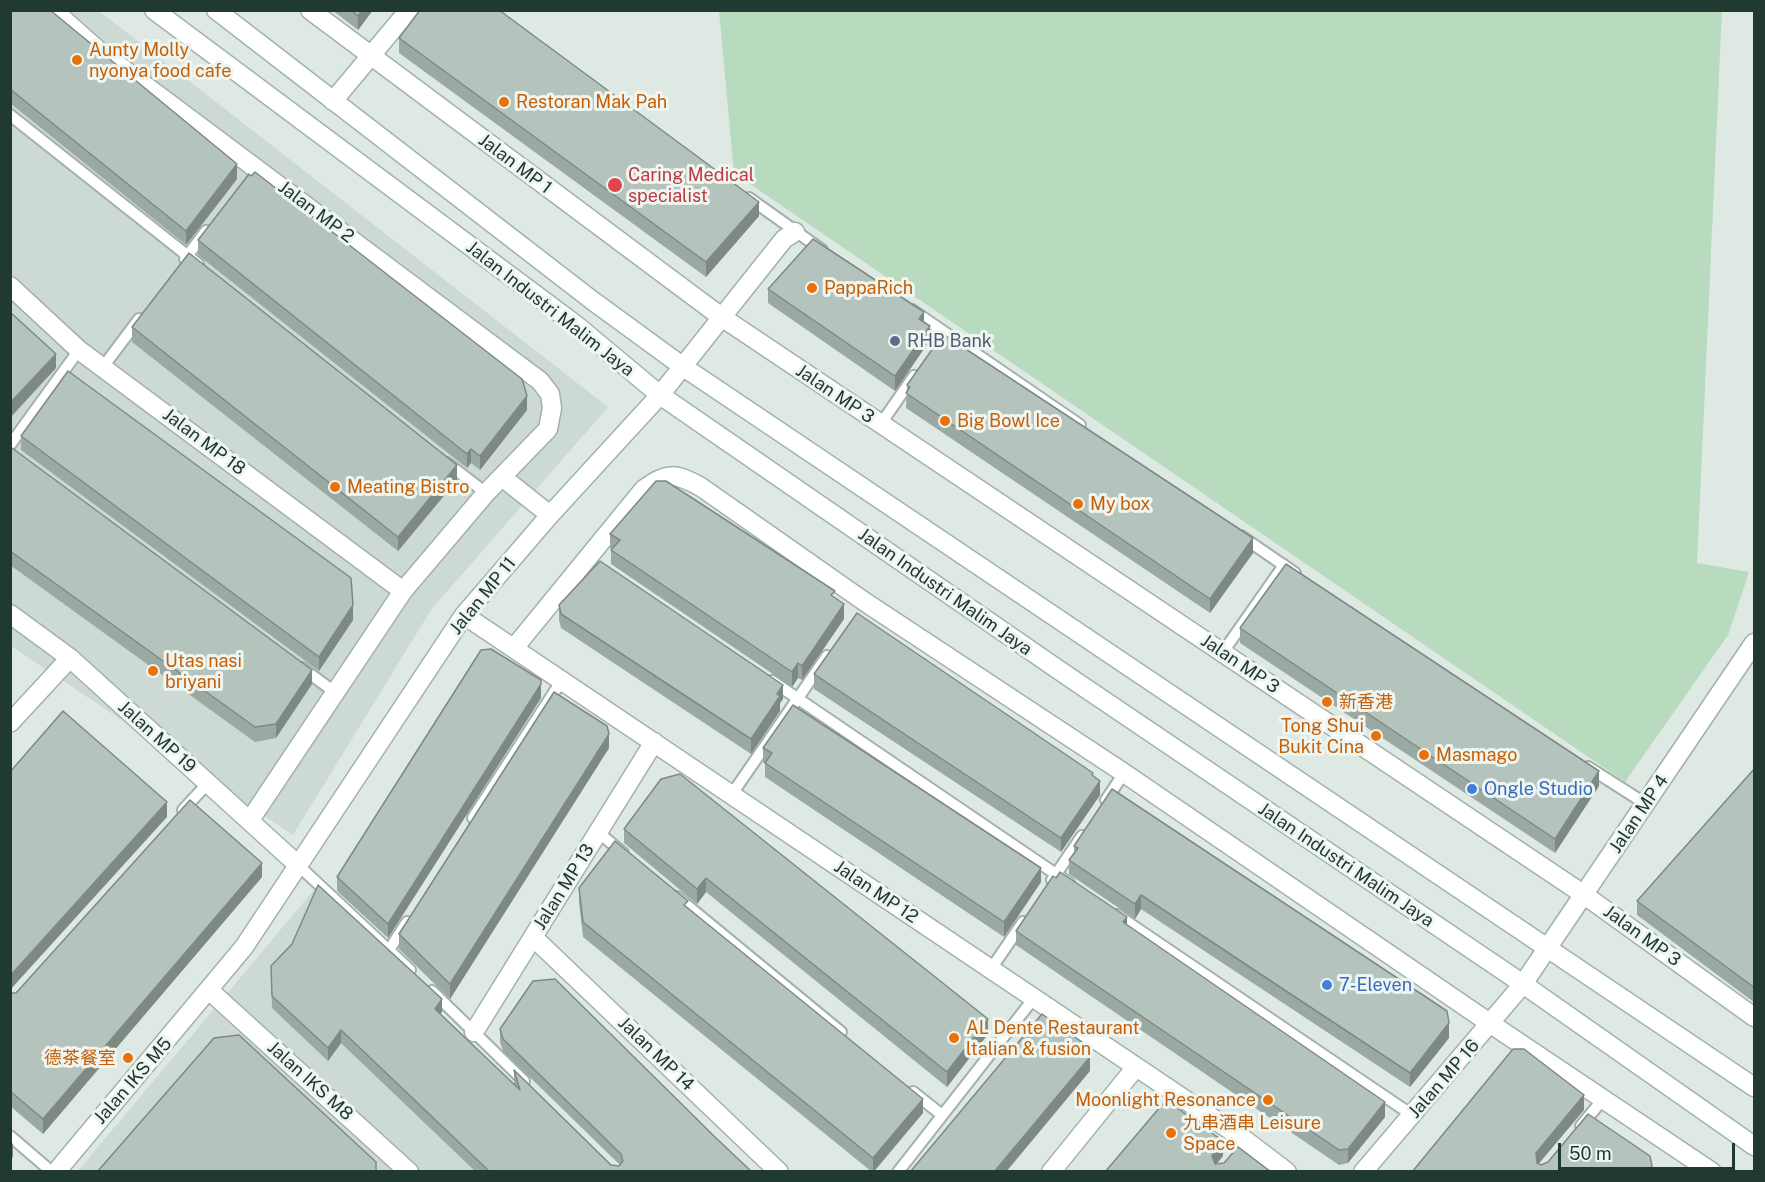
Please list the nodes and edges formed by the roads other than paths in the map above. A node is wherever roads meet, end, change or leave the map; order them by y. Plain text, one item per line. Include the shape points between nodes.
1 (53, 10) edge
2 (154, 10) edge
3 (216, 10) edge
4 (310, 10) edge
5 (410, 10) edge
6 (370, 56) junction
7 (333, 102) junction
8 (10, 115) edge
9 (739, 190) edge
10 (215, 220) edge
11 (795, 232) junction
12 (832, 257) edge
13 (184, 260) junction
14 (206, 271) edge
15 (10, 286) edge
16 (898, 301) edge
17 (145, 311) edge
18 (720, 316) junction
19 (79, 350) junction
20 (682, 366) junction
21 (103, 367) junction
22 (919, 369) edge
23 (660, 395) junction
24 (880, 425) junction
25 (1090, 432) edge
26 (10, 444) edge
27 (10, 451) edge
28 (439, 456) edge
29 (20, 458) edge
30 (502, 477) junction
31 (486, 493) junction
32 (550, 514) junction
33 (1236, 532) edge
34 (1284, 566) junction
35 (1304, 578) edge
36 (403, 591) junction
37 (10, 614) edge
38 (464, 615) junction
39 (1755, 644) edge
40 (514, 648) junction
41 (831, 650) edge
42 (1223, 652) junction
43 (288, 657) edge
44 (70, 658) junction
45 (757, 672) edge
46 (562, 680) junction
47 (336, 693) junction
48 (797, 698) junction
49 (10, 723) edge
50 (654, 742) junction
51 (1577, 759) edge
52 (1124, 773) junction
53 (208, 783) junction
54 (732, 794) junction
55 (1646, 804) junction
56 (1100, 810) edge
57 (176, 818) edge
58 (250, 820) junction
59 (1087, 828) edge
60 (466, 830) edge
61 (598, 832) junction
62 (634, 862) edge
63 (297, 866) junction
64 (1056, 874) junction
65 (1076, 887) edge
66 (670, 892) edge
67 (1043, 893) edge
68 (1583, 894) junction
69 (1105, 908) edge
70 (414, 910) edge
71 (1030, 912) edge
72 (533, 937) junction
73 (1549, 946) junction
74 (389, 950) junction
75 (991, 969) junction
76 (414, 975) edge
77 (423, 983) edge
78 (1522, 984) junction
79 (210, 991) junction
80 (1034, 998) junction
81 (1755, 1017) edge
82 (1491, 1024) junction
83 (474, 1032) junction
84 (851, 1041) edge
85 (1136, 1067) junction
86 (906, 1085) edge
87 (1755, 1087) edge
88 (532, 1090) edge
89 (1603, 1099) junction
90 (942, 1115) junction
91 (1412, 1115) junction
92 (10, 1136) edge
93 (1572, 1136) edge
94 (1755, 1146) edge
95 (1708, 1171) edge
96 (54, 1172) edge
97 (409, 1172) edge
98 (779, 1172) edge
99 (898, 1172) edge
100 (1051, 1172) edge
101 (1287, 1172) edge
102 (1363, 1172) edge

1 - 30 street, Jalan MP 2 via 99,51 253,171 540,381 550,394 548,429
2 - 23 street, Jalan Industri Malim Jaya via 576,325
3 - 7 street, Jalan Industri Malim Jaya
4 - 6 street, Jalan MP 1
5 - 6 street
6 - 7 street
6 - 18 street, Jalan MP 1
7 - 20 street, Jalan Industri Malim Jaya
8 - 13 lane
9 - 11 lane
10 - 13 lane
11 - 12 lane
11 - 18 street, Jalan MP 11 via 784,239
13 - 14 lane
15 - 19 street, Jalan MP 18
16 - 25 lane via 942,337
17 - 21 lane
18 - 20 street, Jalan MP 11
18 - 24 street, Jalan MP 3
19 - 21 street, Jalan MP 18
19 - 26 lane
20 - 23 street, Jalan MP 11
20 - 73 street, Jalan Industri Malim Jaya
21 - 36 street, Jalan MP 18
22 - 24 lane
23 - 32 street, Jalan MP 11
23 - 78 street, Jalan Industri Malim Jaya
24 - 42 street, Jalan MP 3
27 - 29 lane
28 - 31 lane
30 - 31 street
30 - 32 street
31 - 36 street
32 - 38 street, Jalan MP 11
33 - 34 lane
34 - 35 lane
34 - 42 lane
36 - 47 street
37 - 44 street, Jalan MP 19
38 - 40 street, Jalan MP 12
38 - 63 street, Jalan MP 11
39 - 55 street, Jalan MP 4
40 - 46 street, Jalan MP 12
40 - 52 street via 593,561 644,489 660,477 680,475 862,607
41 - 48 lane
42 - 68 street, Jalan MP 3
43 - 47 lane
44 - 49 street
44 - 53 street, Jalan MP 19
45 - 48 lane
46 - 50 street, Jalan MP 12
46 - 60 lane
47 - 58 street
48 - 54 lane
48 - 64 lane
50 - 54 street, Jalan MP 12
50 - 61 street, Jalan MP 13
51 - 55 lane
52 - 56 lane
52 - 82 street
53 - 57 lane
53 - 58 street, Jalan MP 19
54 - 75 street, Jalan MP 12
55 - 68 street, Jalan MP 4
58 - 63 street, Jalan MP 19
59 - 64 lane
61 - 62 lane
61 - 72 street, Jalan MP 13
63 - 74 lane
63 - 79 street, Jalan MP 11 via 244,948
64 - 65 lane
64 - 67 lane
66 - 84 lane
68 - 73 street, Jalan MP 4
68 - 81 street, Jalan MP 3
69 - 91 lane
70 - 74 lane
71 - 75 lane
72 - 83 street, Jalan MP 13
72 - 98 street, Jalan MP 14
73 - 78 street, Jalan MP 4
73 - 87 street, Jalan Industri Malim Jaya
74 - 76 lane
75 - 80 street, Jalan MP 12
77 - 83 lane
78 - 82 street, Jalan MP 16
78 - 94 street, Jalan Industri Malim Jaya
79 - 96 street, Jalan IKS M5
79 - 97 street, Jalan IKS M8
80 - 85 street, Jalan MP 12
80 - 90 lane
82 - 89 street
82 - 91 street, Jalan MP 16
83 - 88 lane
85 - 100 street
85 - 101 street, Jalan MP 12
86 - 90 lane
89 - 93 lane
89 - 95 street
90 - 99 lane
91 - 102 street, Jalan MP 16
92 - 96 lane

